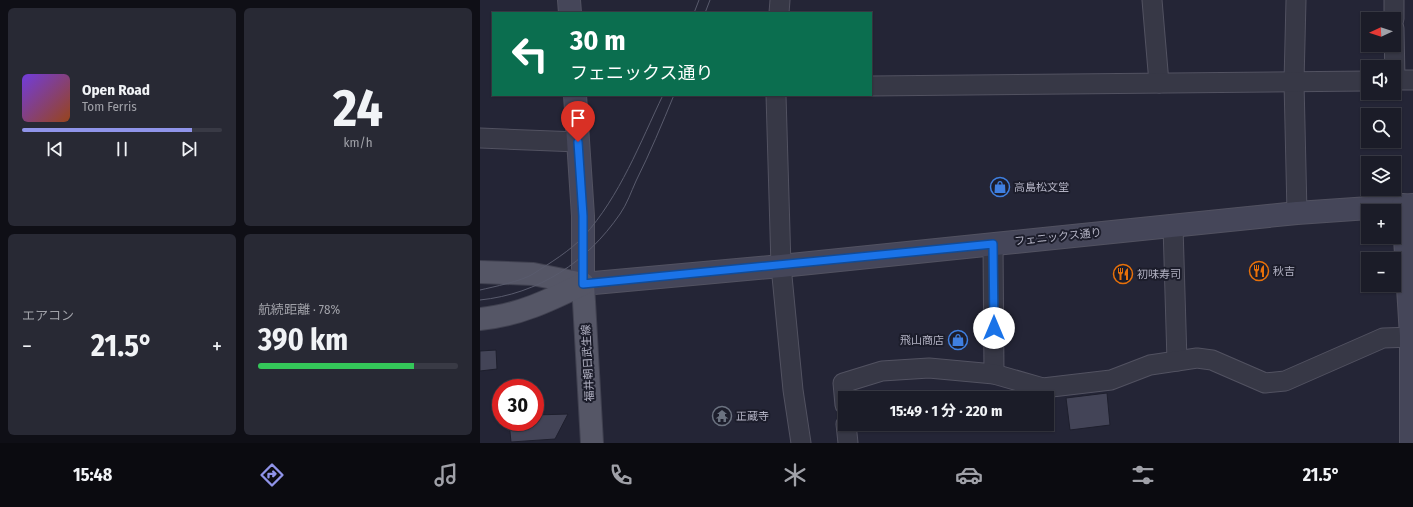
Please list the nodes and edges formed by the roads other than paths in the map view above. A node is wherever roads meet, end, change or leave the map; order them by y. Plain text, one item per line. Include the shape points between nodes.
1 (569, 0) edge
2 (780, 0) edge
3 (1152, 0) edge
4 (1296, 0) edge
5 (1394, 0) edge
6 (570, 12) edge
7 (779, 12) edge
8 (1394, 12) edge
9 (1361, 81) edge
10 (1294, 82) junction
11 (1159, 83) junction
12 (872, 86) edge
13 (576, 96) edge
14 (776, 96) edge
15 (480, 138) edge
16 (578, 142) junction
17 (1408, 205) edge
18 (1297, 213) junction
19 (1173, 226) junction
20 (993, 244) junction
21 (781, 266) junction
22 (480, 272) edge
23 (583, 284) junction
24 (480, 319) edge
25 (1412, 337) edge
26 (1177, 361) junction
27 (994, 374) junction
28 (844, 391) edge
29 (847, 431) edge
30 (592, 443) edge
31 (801, 443) edge
32 (848, 443) edge
33 (1411, 443) edge

1 - 6 main road
2 - 7 street
3 - 11 street
4 - 10 street
5 - 8 street
9 - 10 street
10 - 11 street
10 - 18 street
11 - 12 street
13 - 16 main road
14 - 21 street
15 - 16 street
16 - 23 main road via 583,216
17 - 18 main road, フェニックス通り
17 - 25 main road
18 - 19 main road, フェニックス通り
19 - 20 main road, フェニックス通り
19 - 26 street
20 - 21 main road, フェニックス通り
20 - 27 street
21 - 23 main road, フェニックス通り
21 - 31 street
22 - 23 main road, フェニックス通り via 533,274
23 - 24 main road, フェニックス通り via 518,312 497,318
23 - 30 main road, 福井朝日武生線
25 - 26 street via 1383,338 1285,381 1265,383 1212,360 1196,358
25 - 33 main road
26 - 27 street via 1150,365 1111,380 1043,388
27 - 28 street via 930,368 882,371 843,384
29 - 32 street

